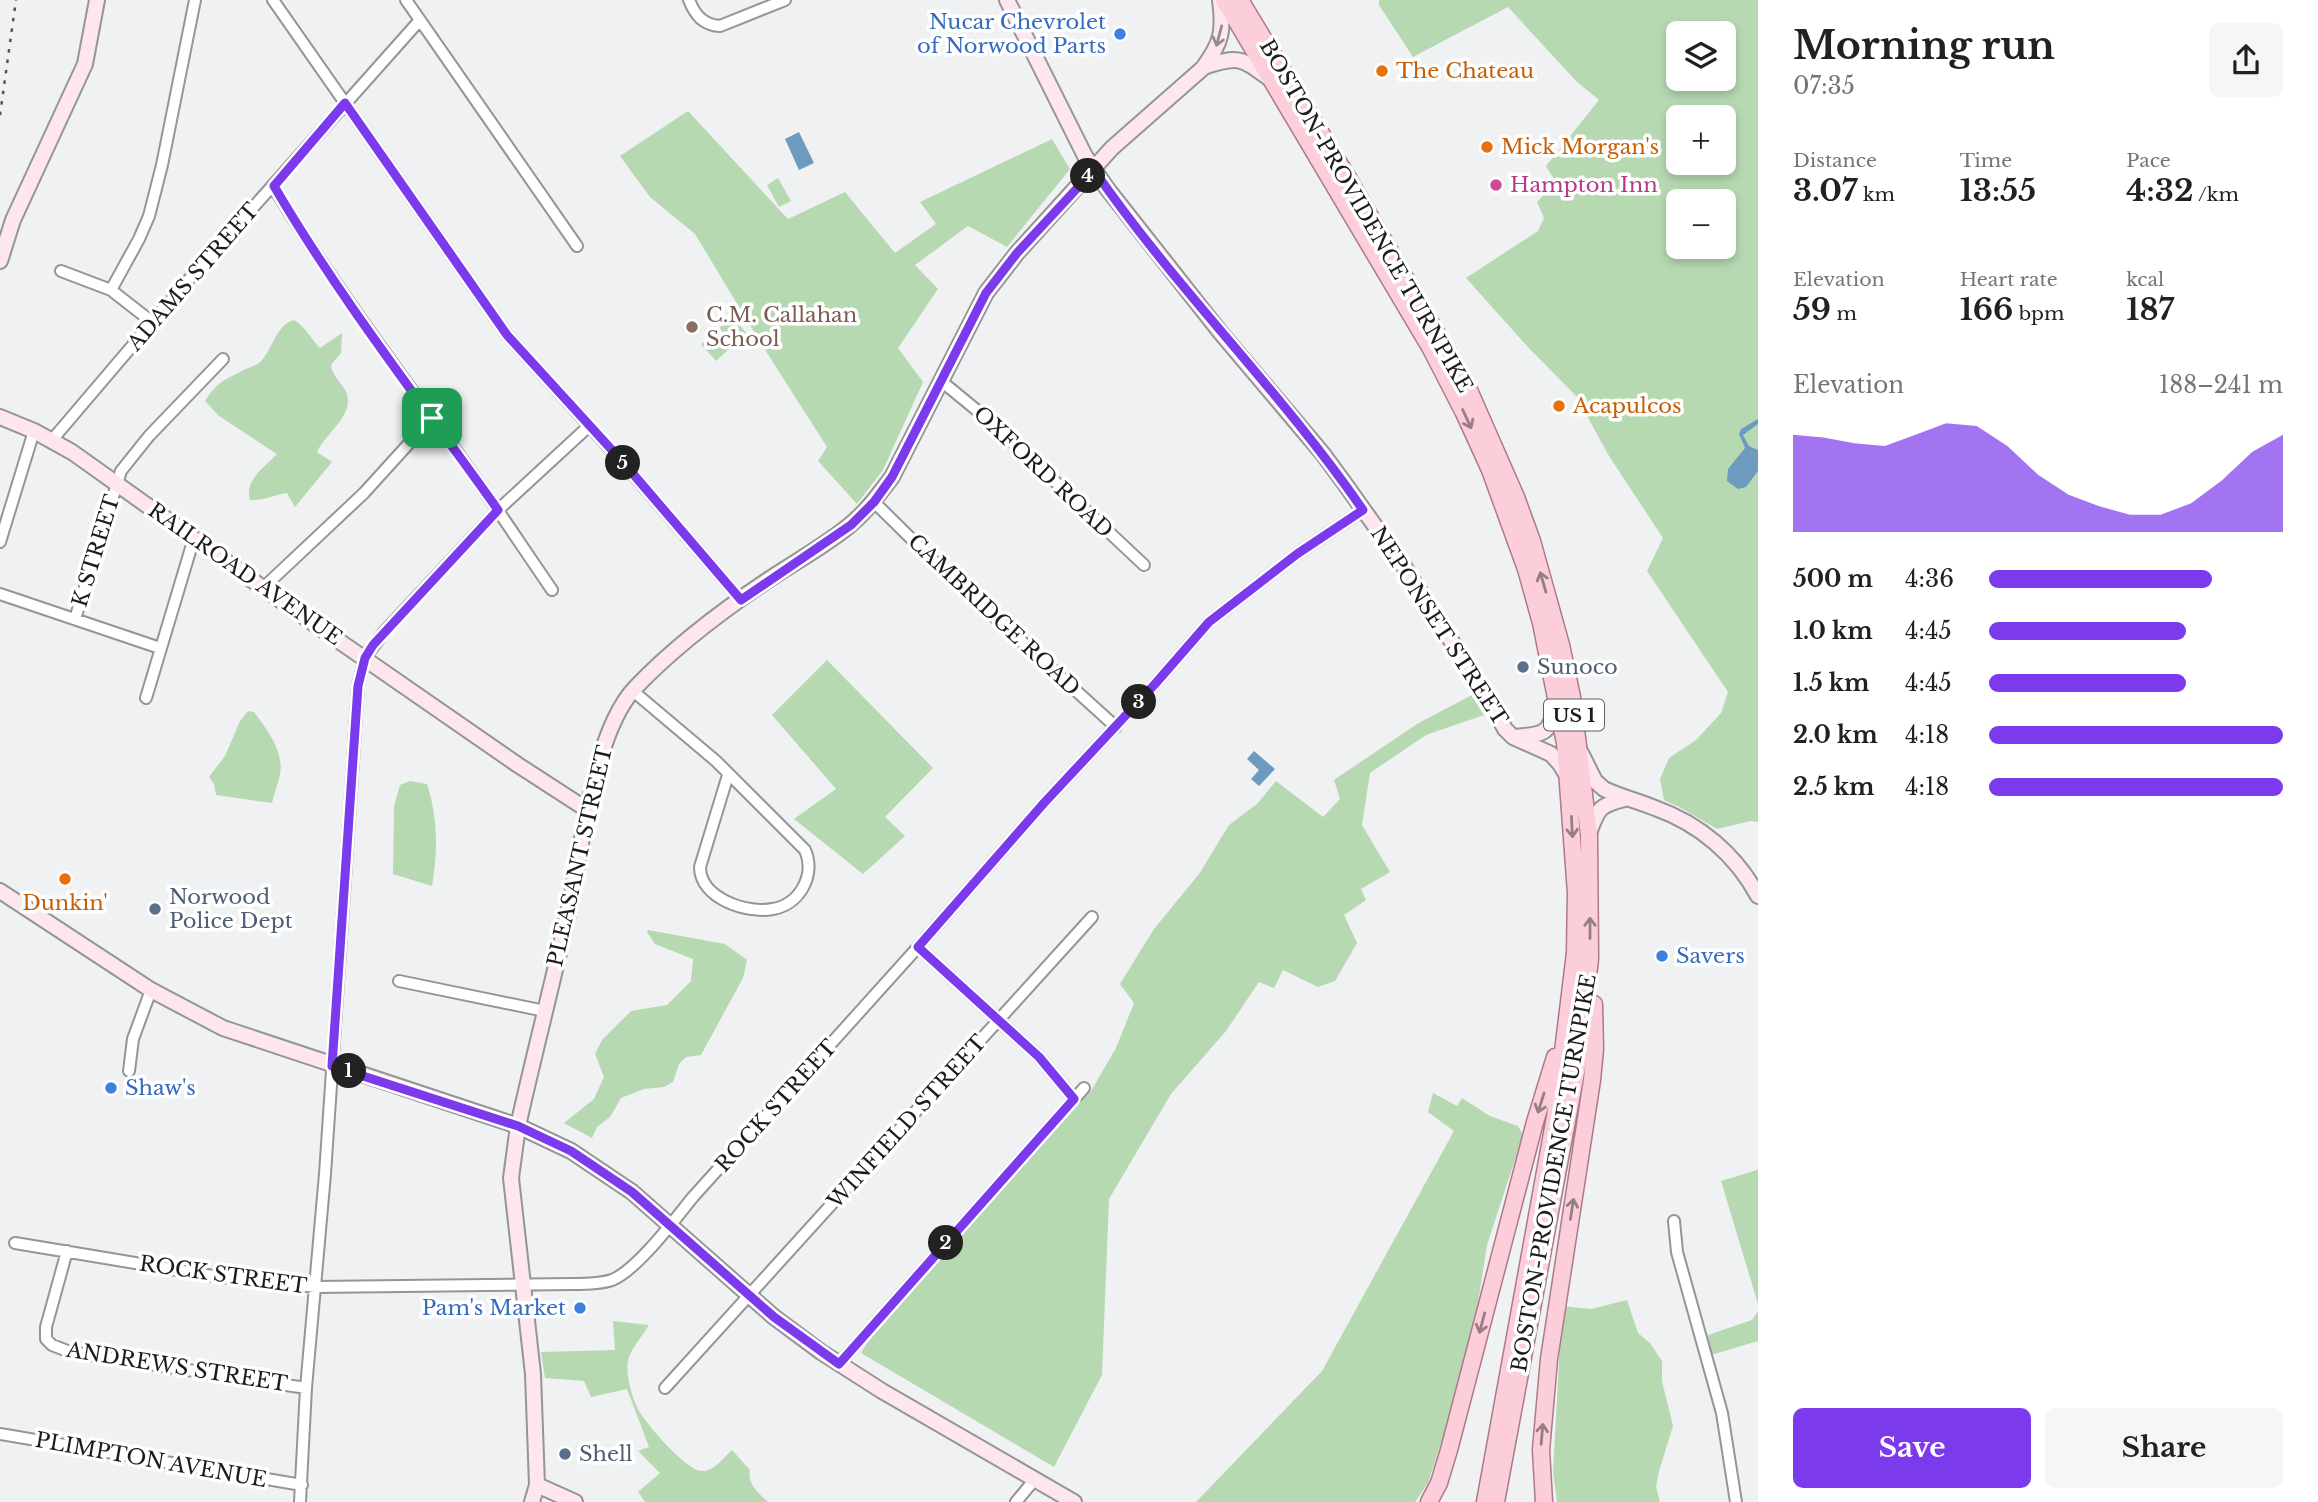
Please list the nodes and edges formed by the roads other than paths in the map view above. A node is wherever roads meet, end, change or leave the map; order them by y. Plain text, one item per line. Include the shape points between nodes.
1 (97, 0) edge
2 (195, 0) edge
3 (272, 0) edge
4 (406, 0) edge
5 (689, 0) edge
6 (785, 0) edge
7 (1007, 0) edge
8 (1222, 0) edge
9 (1240, 0) edge
10 (420, 20) junction
11 (1203, 68) junction
12 (1270, 79) junction
13 (345, 103) junction
14 (1094, 170) junction
15 (274, 186) junction
16 (577, 246) dead end
17 (0, 261) edge
18 (61, 271) dead end
19 (111, 289) junction
20 (152, 322) junction
21 (223, 359) dead end
22 (940, 380) junction
23 (0, 417) edge
24 (432, 418) junction
25 (589, 426) junction
26 (34, 431) junction
27 (51, 440) junction
28 (116, 483) junction
29 (874, 502) junction
30 (498, 510) junction
31 (1363, 510) junction
32 (194, 538) junction
33 (0, 542) edge
34 (1144, 565) dead end
35 (264, 587) junction
36 (552, 590) dead end
37 (0, 594) edge
38 (741, 600) junction
39 (75, 619) junction
40 (160, 648) junction
41 (365, 658) junction
42 (633, 691) junction
43 (146, 698) dead end
44 (1557, 702) junction
45 (1116, 727) junction
46 (1513, 737) junction
47 (1579, 749) junction
48 (728, 775) junction
49 (1569, 778) junction
50 (1625, 799) junction
51 (589, 811) junction
52 (1588, 835) junction
53 (0, 891) edge
54 (1758, 896) edge
55 (1092, 917) dead end
56 (918, 947) junction
57 (1590, 959) junction
58 (398, 981) dead end
59 (151, 990) junction
60 (545, 1011) junction
61 (1568, 1015) junction
62 (1000, 1020) junction
63 (332, 1066) junction
64 (130, 1071) dead end
65 (1084, 1088) dead end
66 (1074, 1099) junction
67 (518, 1126) junction
68 (1674, 1221) dead end
69 (671, 1226) junction
70 (15, 1242) dead end
71 (67, 1251) junction
72 (522, 1285) junction
73 (316, 1287) junction
74 (749, 1296) junction
75 (839, 1364) junction
76 (306, 1388) junction
77 (665, 1388) dead end
78 (0, 1434) edge
79 (1035, 1479) junction
80 (302, 1485) junction
81 (537, 1485) junction
82 (300, 1502) edge
83 (532, 1502) edge
84 (575, 1502) edge
85 (1016, 1502) edge
86 (1074, 1502) edge
87 (1429, 1502) edge
88 (1485, 1502) edge
89 (1496, 1502) edge
90 (1544, 1502) edge
91 (1736, 1502) edge

1 - 17 street via 85,64 13,220
2 - 19 street via 149,216
3 - 13 street
4 - 10 street
5 - 6 street via 710,26
7 - 14 street, NEPONSET STREET
8 -> 11 street, PLEASANT STREET via 1222,33
8 - 12 main road, BOSTON-PROVIDENCE TURNPIKE / US 1
47 -> 9 main road, BOSTON-PROVIDENCE TURNPIKE / US 1 via 1561,645 1532,541 1469,390
10 - 13 street, ADAMS STREET
10 - 16 street
11 - 12 street, PLEASANT STREET via 1236,59
11 - 14 street, PLEASANT STREET via 1128,132
12 -> 44 main road, BOSTON-PROVIDENCE TURNPIKE / US 1 via 1432,349 1464,413 1526,569
13 - 15 street, ADAMS STREET
13 - 25 street via 507,335
14 - 22 street, PLEASANT STREET via 986,293
14 - 31 street, NEPONSET STREET
15 - 20 street, ADAMS STREET
15 - 24 street
18 - 19 street
19 - 20 street
20 - 27 street, ADAMS STREET
21 - 28 street, K STREET via 149,436
22 - 29 street, PLEASANT STREET via 892,477
22 - 34 street, OXFORD ROAD via 996,425
23 - 26 street, RAILROAD AVENUE
24 - 30 street
24 - 35 street via 364,494
25 - 30 street
25 - 38 street
26 - 27 street, RAILROAD AVENUE
26 - 33 street
27 - 28 street, RAILROAD AVENUE
28 - 32 street, RAILROAD AVENUE
28 - 39 street, K STREET
29 - 38 street, PLEASANT STREET via 851,525
29 - 45 street, CAMBRIDGE ROAD via 972,598
30 - 36 street
30 - 41 street
31 - 45 street, ROCK STREET via 1209,622
31 - 46 street, NEPONSET STREET
32 - 35 street, RAILROAD AVENUE
32 - 40 street
35 - 41 street, RAILROAD AVENUE
37 - 39 street
38 - 42 street, PLEASANT STREET
39 - 40 street
40 - 43 street
41 - 51 street, RAILROAD AVENUE
41 - 63 street via 357,700
42 - 48 street
42 - 51 street, PLEASANT STREET via 604,747
44 - 46 street, NEPONSET STREET via 1551,725 1540,734
44 - 49 main road, BOSTON-PROVIDENCE TURNPIKE / US 1
45 - 56 street, ROCK STREET
46 - 49 street, NEPONSET STREET via 1551,754
47 - 50 street via 1595,781
47 - 52 main road, BOSTON-PROVIDENCE TURNPIKE / US 1
48 - 48 street via 794,837 809,858 805,885 786,905 759,910 743,906 717,897 700,877
49 -> 61 main road, BOSTON-PROVIDENCE TURNPIKE / US 1 via 1576,953
50 - 52 street via 1597,811
50 - 54 street via 1658,808 1700,831 1731,857
51 - 60 street, PLEASANT STREET
57 -> 52 main road, BOSTON-PROVIDENCE TURNPIKE / US 1
53 - 59 street
55 - 62 street, WINFIELD STREET
56 - 62 street
56 - 69 street, ROCK STREET
57 - 89 main road, BOSTON-PROVIDENCE TURNPIKE / US 1 via 1577,1067
90 -> 57 main road via 1541,1450 1549,1359 1595,1049
58 - 60 street
59 - 63 street via 223,1028
59 - 64 street via 133,1039
60 - 67 street, PLEASANT STREET
61 -> 87 main road via 1535,1122 1449,1450
61 - 88 main road, BOSTON-PROVIDENCE TURNPIKE / US 1 via 1555,1117
62 - 66 street
62 - 74 street, WINFIELD STREET
63 - 67 street
63 - 73 street
65 - 66 street
66 - 75 street
67 - 69 street via 596,1168
67 - 72 street, PLEASANT STREET via 511,1178
68 - 91 street via 1677,1252 1723,1413
69 - 72 street, ROCK STREET via 613,1279
69 - 74 street
70 - 71 street, ROCK STREET
71 - 73 street, ROCK STREET via 213,1276
71 - 76 street, ANDREWS STREET via 46,1327 50,1342 71,1352
72 - 73 street, ROCK STREET
72 - 81 street, PLEASANT STREET via 533,1374
73 - 76 street
74 - 75 street
74 - 77 street, WINFIELD STREET
75 - 79 street
76 - 80 street
78 - 80 street, PLIMPTON AVENUE
79 - 85 street
79 - 86 street
80 - 82 street
81 - 83 street, PLEASANT STREET
81 - 84 street

